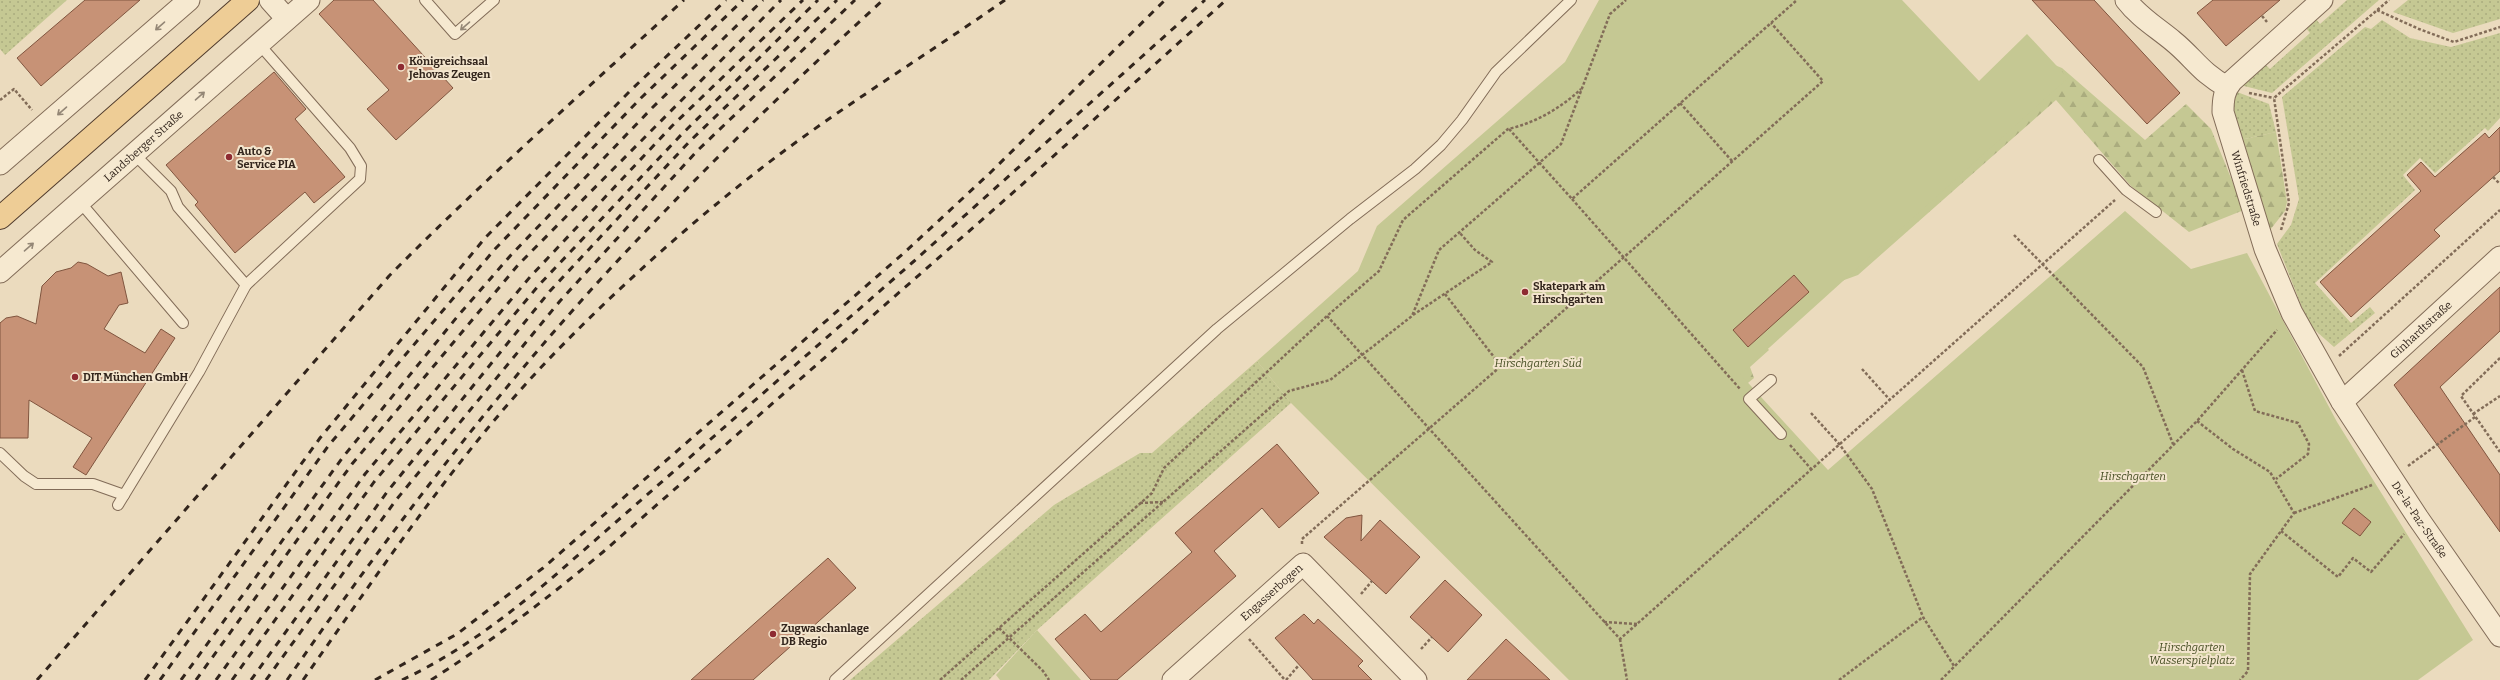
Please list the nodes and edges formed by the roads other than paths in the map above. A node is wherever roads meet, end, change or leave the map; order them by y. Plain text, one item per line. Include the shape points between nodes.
1 (189, 0) edge
2 (248, 0) edge
3 (270, 0) edge
4 (309, 0) edge
5 (425, 0) edge
6 (494, 0) edge
7 (1571, 0) edge
8 (2126, 0) edge
9 (2322, 0) edge
10 (287, 19) junction
11 (259, 44) junction
12 (2227, 87) junction
13 (134, 154) junction
14 (2099, 160) dead end
15 (0, 164) edge
16 (80, 202) junction
17 (2156, 212) dead end
18 (0, 218) edge
19 (2500, 257) edge
20 (0, 272) edge
21 (246, 284) junction
22 (182, 323) dead end
23 (1771, 380) dead end
24 (2342, 402) junction
25 (1780, 434) road end
26 (0, 453) edge
27 (124, 495) junction
28 (118, 505) dead end
29 (2500, 636) edge
30 (835, 680) edge
31 (1173, 680) edge
32 (1416, 680) edge

1 -> 15 street
2 - 18 main road
3 - 10 street
4 - 10 street, Landsberger Straße
6 -> 5 lane via 455,34
7 - 30 lane via 1496,72 1441,145 1415,169 1350,218 1217,329
8 - 12 street via 2152,26 2173,41 2208,77
9 - 12 street
10 - 11 street, Landsberger Straße
13 -> 11 street, Landsberger Straße
11 - 21 lane via 350,148 361,166 360,179
12 - 24 street, Winfriedstraße via 2223,112 2265,249 2292,313
13 - 16 street, Landsberger Straße
13 - 21 lane via 171,191 178,207
14 - 17 lane via 2126,190
20 -> 16 street, Landsberger Straße
16 - 22 lane
19 - 24 street, Ginhardtstraße
21 - 27 lane via 199,372
23 - 25 lane via 1749,399
24 - 29 street, De-la-Paz-Straße
26 - 27 lane via 36,484 93,484
27 - 28 lane
31 - 32 street, Engasserbogen via 1303,564

